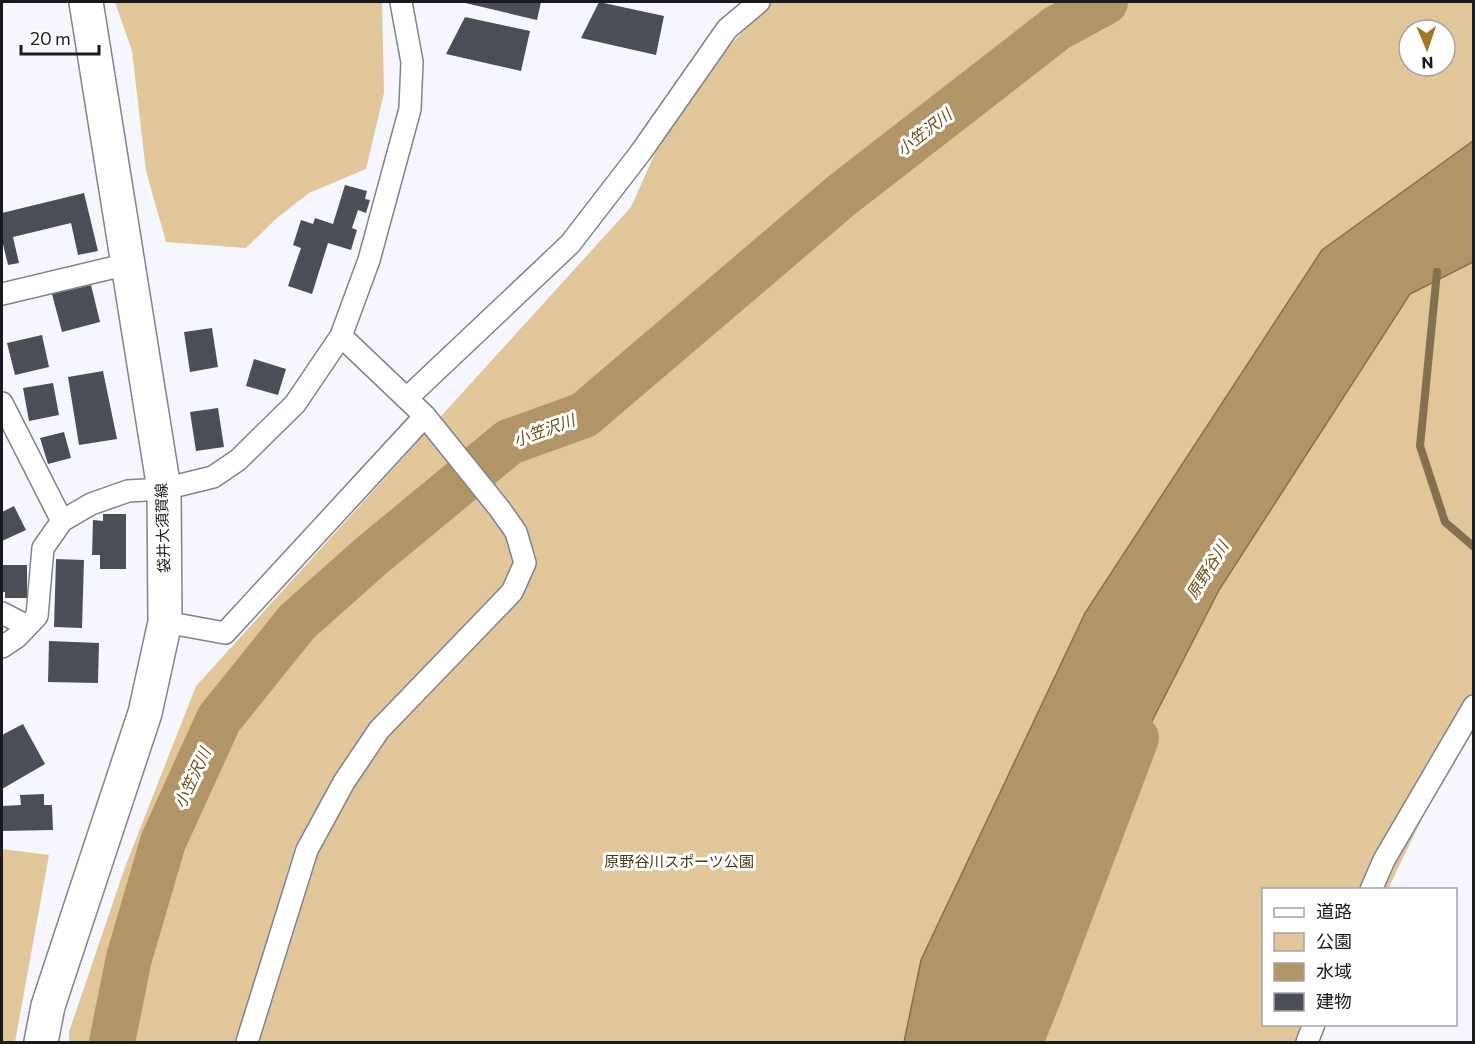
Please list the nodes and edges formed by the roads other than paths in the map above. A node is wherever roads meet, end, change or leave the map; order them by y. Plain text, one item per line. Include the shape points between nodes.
1 (86, 2) edge
2 (401, 2) edge
3 (759, 2) edge
4 (128, 264) junction
5 (2, 294) edge
6 (341, 336) junction
7 (407, 398) junction
8 (2, 403) edge
9 (425, 416) junction
10 (164, 489) junction
11 (62, 522) junction
12 (2, 613) edge
13 (165, 622) junction
14 (27, 626) junction
15 (2, 647) edge
16 (1473, 706) edge
17 (1372, 888) edge
18 (1313, 1026) edge
19 (41, 1042) edge
20 (247, 1042) edge
21 (1307, 1042) edge

1 - 4 main road, 袋井大須賀線
2 - 6 street via 412,62 410,109 369,260
3 - 7 street via 727,28 641,152 570,244
4 - 5 street
4 - 10 main road, 袋井大須賀線
6 - 7 street
6 - 10 street via 296,404 238,460 213,477
7 - 9 street
8 - 11 street
9 - 13 street via 225,633
9 - 20 street via 500,508 516,532 525,563 513,592 379,730 344,782 307,850
10 - 11 street via 128,491 91,504
10 - 13 main road, 袋井大須賀線
11 - 14 street via 43,548 37,616
12 - 14 street
13 - 19 main road, 袋井大須賀線 via 146,713 48,1006
14 - 15 street
16 - 17 street
18 - 21 street

